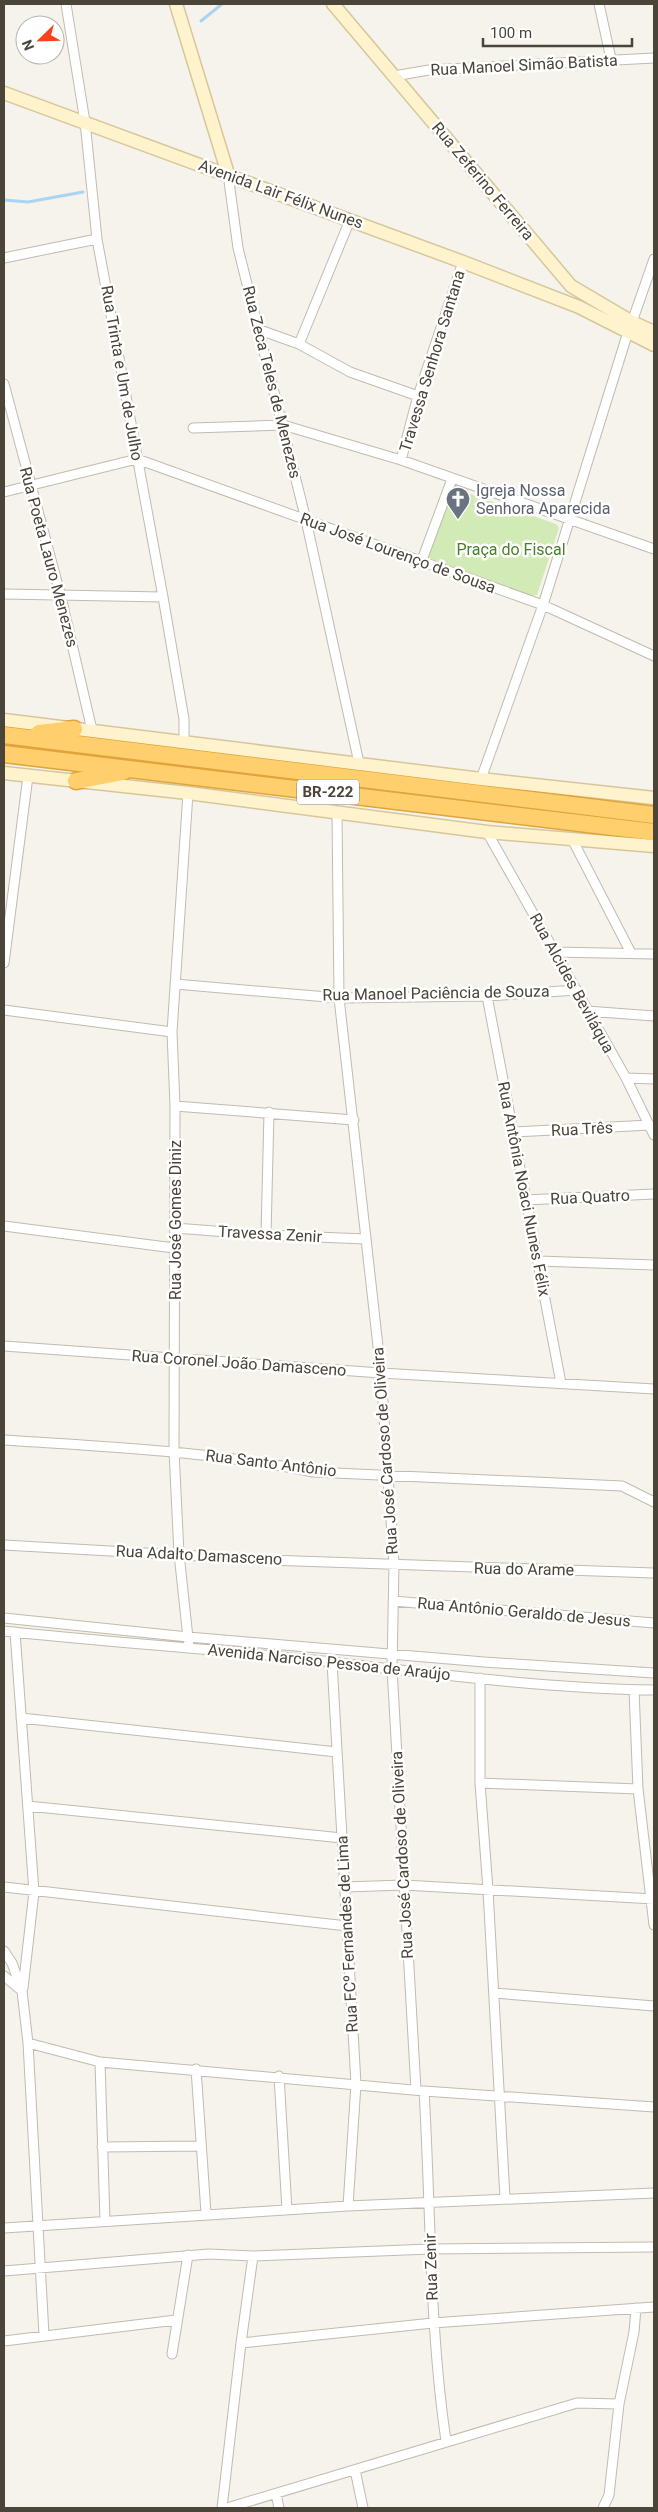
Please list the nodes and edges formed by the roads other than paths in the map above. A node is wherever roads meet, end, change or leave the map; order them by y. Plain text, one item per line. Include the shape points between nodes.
1 (66, 4) edge
2 (176, 4) edge
3 (333, 4) edge
4 (599, 4) edge
5 (654, 58) edge
6 (611, 59) junction
7 (394, 76) junction
8 (4, 93) edge
9 (85, 122) junction
10 (228, 174) junction
11 (350, 220) junction
12 (97, 239) junction
13 (4, 258) edge
14 (654, 259) edge
15 (463, 262) junction
16 (571, 286) junction
17 (558, 300) junction
18 (630, 327) junction
19 (260, 330) junction
20 (654, 332) edge
21 (299, 344) junction
22 (654, 345) edge
23 (4, 388) edge
24 (418, 396) junction
25 (283, 425) junction
26 (193, 428) dead end
27 (138, 459) junction
28 (401, 460) junction
29 (452, 478) junction
30 (31, 486) junction
31 (4, 492) edge
32 (306, 520) junction
33 (569, 520) junction
34 (654, 549) edge
35 (422, 560) junction
36 (4, 594) edge
37 (61, 597) junction
38 (163, 597) junction
39 (543, 605) junction
40 (654, 656) edge
41 (4, 720) edge
42 (74, 729) junction
43 (92, 730) junction
44 (10, 736) edge
45 (184, 741) junction
46 (4, 754) edge
47 (360, 763) junction
48 (139, 769) junction
49 (4, 773) edge
50 (28, 776) junction
51 (482, 779) junction
52 (76, 782) junction
53 (188, 793) junction
54 (654, 798) edge
55 (337, 813) junction
56 (654, 831) edge
57 (487, 832) junction
58 (572, 840) junction
59 (8, 906) edge
60 (554, 952) junction
61 (631, 953) junction
62 (654, 954) edge
63 (4, 963) edge
64 (175, 984) junction
65 (577, 990) junction
66 (487, 996) junction
67 (339, 998) junction
68 (4, 1010) edge
69 (588, 1011) junction
70 (654, 1016) edge
71 (172, 1032) junction
72 (626, 1078) junction
73 (654, 1079) edge
74 (175, 1106) junction
75 (269, 1112) junction
76 (354, 1120) junction
77 (650, 1125) junction
78 (514, 1132) junction
79 (654, 1135) edge
80 (654, 1194) edge
81 (525, 1200) junction
82 (4, 1226) edge
83 (175, 1228) junction
84 (266, 1236) junction
85 (366, 1239) junction
86 (174, 1248) junction
87 (538, 1261) junction
88 (654, 1265) edge
89 (4, 1346) edge
90 (174, 1358) junction
91 (380, 1373) junction
92 (561, 1383) junction
93 (654, 1389) edge
94 (4, 1440) edge
95 (174, 1451) junction
96 (387, 1475) junction
97 (654, 1502) edge
98 (4, 1545) edge
99 (179, 1554) junction
100 (394, 1564) junction
101 (654, 1573) edge
102 (393, 1601) junction
103 (4, 1618) edge
104 (654, 1623) edge
105 (4, 1630) edge
106 (15, 1632) junction
107 (188, 1642) junction
108 (391, 1654) junction
109 (332, 1662) junction
110 (392, 1668) junction
111 (654, 1673) edge
112 (480, 1678) junction
113 (634, 1690) junction
114 (654, 1690) edge
115 (21, 1718) junction
116 (337, 1752) junction
117 (480, 1784) junction
118 (638, 1789) junction
119 (28, 1806) junction
120 (342, 1838) junction
121 (404, 1885) junction
122 (4, 1887) edge
123 (345, 1887) junction
124 (488, 1890) junction
125 (34, 1892) junction
126 (653, 1898) edge
127 (654, 1925) edge
128 (347, 1926) junction
129 (4, 1951) edge
130 (4, 1976) edge
131 (22, 1991) junction
132 (494, 1993) junction
133 (654, 2006) edge
134 (28, 2043) junction
135 (100, 2062) junction
136 (196, 2069) junction
137 (279, 2076) junction
138 (356, 2084) junction
139 (420, 2091) junction
140 (500, 2096) junction
141 (654, 2107) edge
142 (201, 2146) junction
143 (102, 2147) junction
144 (654, 2193) edge
145 (505, 2198) junction
146 (430, 2202) junction
147 (348, 2206) junction
148 (287, 2210) junction
149 (206, 2213) junction
150 (105, 2221) junction
151 (36, 2226) junction
152 (4, 2228) edge
153 (654, 2247) edge
154 (430, 2249) junction
155 (188, 2255) junction
156 (254, 2256) junction
157 (39, 2267) junction
158 (4, 2272) edge
159 (654, 2307) edge
160 (636, 2308) junction
161 (176, 2320) junction
162 (433, 2323) junction
163 (44, 2335) junction
164 (4, 2341) edge
165 (241, 2343) junction
166 (172, 2354) dead end
167 (619, 2404) junction
168 (446, 2442) junction
169 (355, 2470) junction
170 (276, 2494) junction
171 (222, 2508) edge
172 (227, 2508) edge
173 (279, 2508) edge
174 (363, 2508) edge
175 (604, 2508) edge

1 - 9 street, Rua Trinta e Um de Julho
2 - 10 main road, Rua Zeca Teles de Menezes
3 - 7 main road, Rua Zeferino Ferreira
4 - 6 street
5 - 6 street, Rua Manoel Simão Batista
6 - 7 street, Rua Manoel Simão Batista via 429,70
7 - 16 main road, Rua Zeferino Ferreira
8 - 9 main road, Avenida Lair Félix Nunes
9 - 10 main road, Avenida Lair Félix Nunes
9 - 12 street, Rua Trinta e Um de Julho
10 - 11 main road, Avenida Lair Félix Nunes
10 - 19 street, Rua Zeca Teles de Menezes via 238,248
11 - 15 main road, Avenida Lair Félix Nunes
11 - 21 street
12 - 13 street
12 - 27 street, Rua Trinta e Um de Julho
14 - 18 street
15 - 17 main road, Avenida Lair Félix Nunes
15 - 24 street, Travessa Senhora Santana
16 - 17 main road
16 - 18 main road, Rua Zeferino Ferreira
17 - 18 main road, Rua Zeferino Ferreira
18 - 20 main road, Rua Zeferino Ferreira
18 - 22 main road, Rua Zeferino Ferreira
18 - 33 street
19 - 21 street
19 - 25 street, Rua Zeca Teles de Menezes
21 - 24 street via 350,372
23 - 30 street, Rua Poeta Lauro Menezes
24 - 28 street, Travessa Senhora Santana
25 - 26 street
25 - 28 street
25 - 32 street, Rua Zeca Teles de Menezes
27 - 30 street
27 - 32 street, Rua José Lourenço de Sousa
27 - 38 street, Rua Trinta e Um de Julho
28 - 29 street
29 - 33 street
29 - 35 street
30 - 31 street
30 - 37 street, Rua Poeta Lauro Menezes
32 - 35 street, Rua José Lourenço de Sousa
32 - 47 street, Rua Zeca Teles de Menezes
33 - 34 street
33 - 39 street
35 - 39 street, Rua José Lourenço de Sousa
36 - 37 street
37 - 38 street
37 - 43 street, Rua Poeta Lauro Menezes
38 - 45 street, Rua Trinta e Um de Julho via 184,719
39 - 40 street, Rua José Lourenço de Sousa
39 - 51 street
41 - 42 main road, BR-222
42 - 43 main road, BR-222
42 - 44 highway
43 - 45 main road, BR-222
44 - 56 highway, BR-222 via 589,808
45 - 47 main road, BR-222
46 - 48 highway, BR-222
47 - 51 main road, BR-222
48 - 52 highway
48 - 56 highway, BR-222
49 - 50 main road
50 - 52 main road
50 - 59 street
51 - 54 main road, BR-222
52 - 53 main road
53 - 55 main road
53 - 64 street, Rua José Gomes Diniz
55 - 57 main road
55 - 67 street, Rua José Cardoso de Oliveira
56 - 58 main road
57 - 58 main road
57 - 60 street, Rua Alcides Beviláqua
58 - 61 street
59 - 63 street
60 - 61 street
60 - 65 street, Rua Alcides Beviláqua
61 - 62 street
64 - 67 street, Rua Manoel Paciência de Souza
64 - 71 street, Rua José Gomes Diniz
65 - 66 street, Rua Manoel Paciência de Souza
65 - 69 street, Rua Alcides Beviláqua
66 - 67 street, Rua Manoel Paciência de Souza
66 - 78 street, Rua Antônia Noaci Nunes Félix
67 - 76 street, Rua José Cardoso de Oliveira
68 - 71 street
69 - 70 street
69 - 72 street, Rua Alcides Beviláqua
71 - 74 street, Rua José Gomes Diniz
72 - 73 street
72 - 77 street, Rua Alcides Beviláqua
74 - 75 street
74 - 83 street, Rua José Gomes Diniz
75 - 76 street
75 - 84 street
76 - 85 street, Rua José Cardoso de Oliveira
77 - 78 street, Rua Três
77 - 79 street, Rua Alcides Beviláqua
78 - 81 street, Rua Antônia Noaci Nunes Félix
80 - 81 street, Rua Quatro
81 - 87 street, Rua Antônia Noaci Nunes Félix
82 - 86 street
83 - 84 street, Travessa Zenir
83 - 86 street, Rua José Gomes Diniz
84 - 85 street, Travessa Zenir
85 - 91 street, Rua José Cardoso de Oliveira
86 - 90 street, Rua José Gomes Diniz
87 - 88 street
87 - 92 street, Rua Antônia Noaci Nunes Félix
89 - 90 street, Rua Coronel João Damasceno
90 - 91 street, Rua Coronel João Damasceno
90 - 95 street, Rua José Gomes Diniz
91 - 92 street, Rua Coronel João Damasceno
91 - 96 street, Rua José Cardoso de Oliveira
92 - 93 street, Rua Coronel João Damasceno
94 - 95 street, Rua Santo Antônio
95 - 96 street, Rua Santo Antônio via 313,1472
95 - 99 street, Rua José Gomes Diniz
96 - 97 street, Rua Santo Antônio via 622,1486
96 - 100 street, Rua José Cardoso de Oliveira
98 - 99 street, Rua Adalto Damasceno
99 - 100 street, Rua Adalto Damasceno
99 - 107 street, Rua José Gomes Diniz
100 - 101 street, Rua do Arame
100 - 102 street, Rua José Cardoso de Oliveira
102 - 104 street, Rua Antônio Geraldo de Jesus
102 - 108 street, Rua José Cardoso de Oliveira
103 - 107 street, Avenida Narciso Pessoa de Araújo
105 - 106 street, Avenida Narciso Pessoa de Araújo
106 - 107 street, Avenida Narciso Pessoa de Araújo via 114,1644
106 - 115 street
107 - 108 street, Avenida Narciso Pessoa de Araújo
107 - 109 street, Avenida Narciso Pessoa de Araújo
108 - 110 street, Rua José Cardoso de Oliveira
108 - 111 street, Avenida Narciso Pessoa de Araújo
109 - 110 street, Avenida Narciso Pessoa de Araújo
109 - 116 street, Rua FCº Fernandes de Lima
110 - 112 street, Avenida Narciso Pessoa de Araújo
110 - 121 street, Rua José Cardoso de Oliveira
112 - 113 street, Avenida Narciso Pessoa de Araújo
112 - 117 street
113 - 114 street, Avenida Narciso Pessoa de Araújo
113 - 118 street
115 - 116 street
115 - 119 street
116 - 120 street, Rua FCº Fernandes de Lima
117 - 118 street
117 - 124 street
118 - 126 street
119 - 120 street
119 - 125 street
120 - 123 street, Rua FCº Fernandes de Lima
121 - 123 street
121 - 124 street
121 - 139 street, Rua José Cardoso de Oliveira
122 - 125 street
123 - 128 street, Rua FCº Fernandes de Lima
124 - 126 street
124 - 132 street
125 - 128 street
125 - 131 street
126 - 127 street
128 - 138 street, Rua FCº Fernandes de Lima
129 - 131 street
130 - 131 street
131 - 134 street
132 - 133 street
132 - 140 street
134 - 135 street
134 - 151 street
135 - 136 street
135 - 143 street
136 - 137 street
136 - 142 street
137 - 138 street
137 - 148 street
138 - 139 street
138 - 147 street, Rua FCº Fernandes de Lima
139 - 140 street
139 - 146 street, Rua Zenir
140 - 141 street
140 - 145 street
142 - 143 street
142 - 149 street
143 - 150 street
144 - 145 street
145 - 146 street
146 - 147 street
146 - 154 street, Rua Zenir
147 - 148 street
148 - 149 street
149 - 150 street
150 - 151 street
151 - 152 street
151 - 157 street
153 - 154 street
154 - 156 street
154 - 162 street, Rua Zenir
155 - 156 street
155 - 157 street
155 - 161 street
156 - 165 street
157 - 158 street
157 - 163 street
159 - 160 street
160 - 162 street
160 - 167 street
161 - 163 street
161 - 166 street
162 - 165 street
162 - 168 street, Rua Zenir
163 - 164 street
165 - 171 street
167 - 168 street via 577,2403
167 - 175 street via 609,2495
168 - 169 street
169 - 170 street
169 - 174 street
170 - 172 street
170 - 173 street

